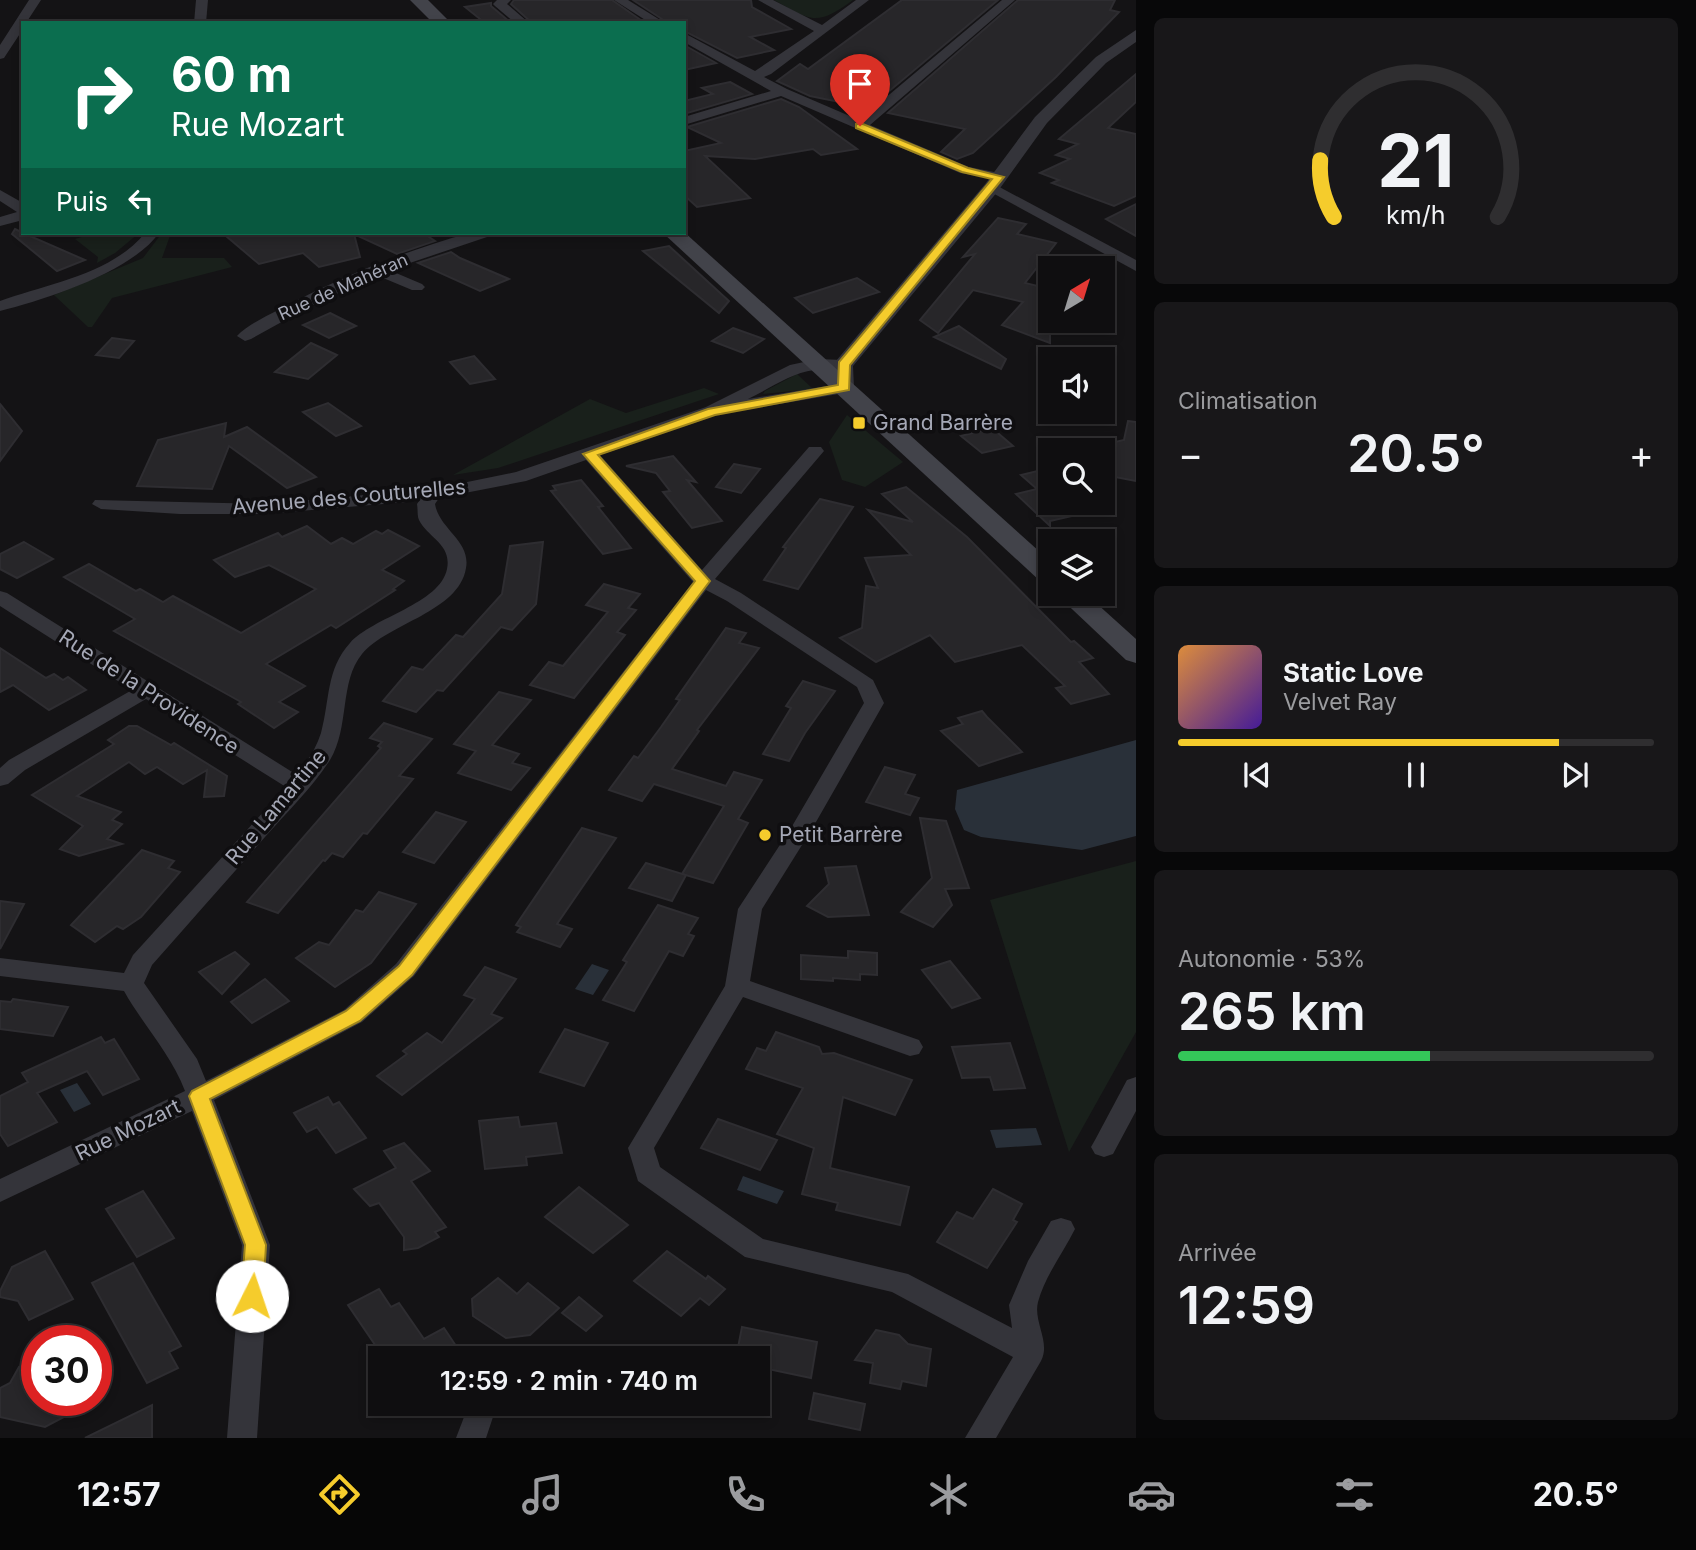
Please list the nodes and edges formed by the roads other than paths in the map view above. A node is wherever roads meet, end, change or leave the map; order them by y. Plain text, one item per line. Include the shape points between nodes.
1 (35, 0) edge
2 (202, 0) edge
3 (418, 0) edge
4 (505, 0) edge
5 (620, 0) edge
6 (764, 0) edge
7 (863, 0) edge
8 (1009, 0) edge
9 (22, 21) edge
10 (200, 21) edge
11 (441, 21) edge
12 (520, 21) edge
13 (656, 21) edge
14 (21, 22) edge
15 (822, 30) junction
16 (1136, 34) edge
17 (686, 38) edge
18 (0, 55) edge
19 (754, 76) junction
20 (782, 92) junction
21 (686, 120) edge
22 (860, 126) junction
23 (995, 182) junction
24 (0, 194) edge
25 (21, 210) edge
26 (21, 213) edge
27 (0, 222) edge
28 (151, 235) edge
29 (477, 235) edge
30 (675, 235) edge
31 (1136, 266) edge
32 (377, 270) junction
33 (417, 286) dead end
34 (0, 306) edge
35 (245, 335) dead end
36 (818, 364) junction
37 (844, 376) junction
38 (712, 411) junction
39 (815, 451) dead end
40 (590, 454) junction
41 (433, 494) junction
42 (101, 504) dead end
43 (1038, 563) edge
44 (703, 581) junction
45 (0, 597) edge
46 (1083, 606) edge
47 (1136, 654) edge
48 (147, 690) junction
49 (0, 779) edge
50 (300, 784) junction
51 (0, 967) edge
52 (132, 983) junction
53 (737, 985) junction
54 (910, 1047) dead end
55 (1136, 1087) edge
56 (199, 1096) junction
57 (1104, 1147) dead end
58 (0, 1191) edge
59 (1061, 1229) dead end
60 (1031, 1352) junction
61 (242, 1438) edge
62 (981, 1438) edge

1 - 9 street
2 - 10 street
3 - 11 main road
4 - 12 street via 499,4
5 - 13 street
6 - 15 street
7 - 15 street
8 - 22 street
14 - 18 street
15 - 19 street
16 - 23 street via 1041,120
17 - 19 street
19 - 20 street
20 - 21 street
20 - 22 street
22 - 23 street
23 - 31 street via 1001,190
23 - 37 street
24 - 25 street
26 - 27 street
28 - 34 street via 108,267
29 - 32 street, Rue de Mahéran
30 - 36 main road
32 - 33 street
32 - 35 street, Rue de Mahéran
36 - 37 main road
36 - 38 street, Avenue des Couturelles via 782,373
37 - 38 street, Avenue des Couturelles
37 - 43 main road
38 - 40 street, Avenue des Couturelles
39 - 44 street, Rue Mozart
40 - 41 street, Avenue des Couturelles via 520,477
40 - 44 street
41 - 42 street, Avenue des Couturelles via 264,509
41 - 50 street, Rue Lamartine via 426,505 428,519 453,545 454,576 444,590 359,645 339,676 333,730 326,749
44 - 53 street via 866,684 874,704 750,909
44 - 56 street, Rue Mozart via 405,970 353,1016
45 - 48 street, Rue de la Providence
46 - 47 main road
48 - 49 street
48 - 50 street, Rue de la Providence
50 - 52 street, Rue Lamartine via 142,961
51 - 52 street
52 - 56 street via 188,1066
53 - 54 street
53 - 60 street via 641,1148 648,1173 755,1249 898,1282
55 - 57 street
56 - 58 street, Rue Mozart
56 - 61 street via 256,1245
59 - 60 street via 1023,1305
60 - 62 street

